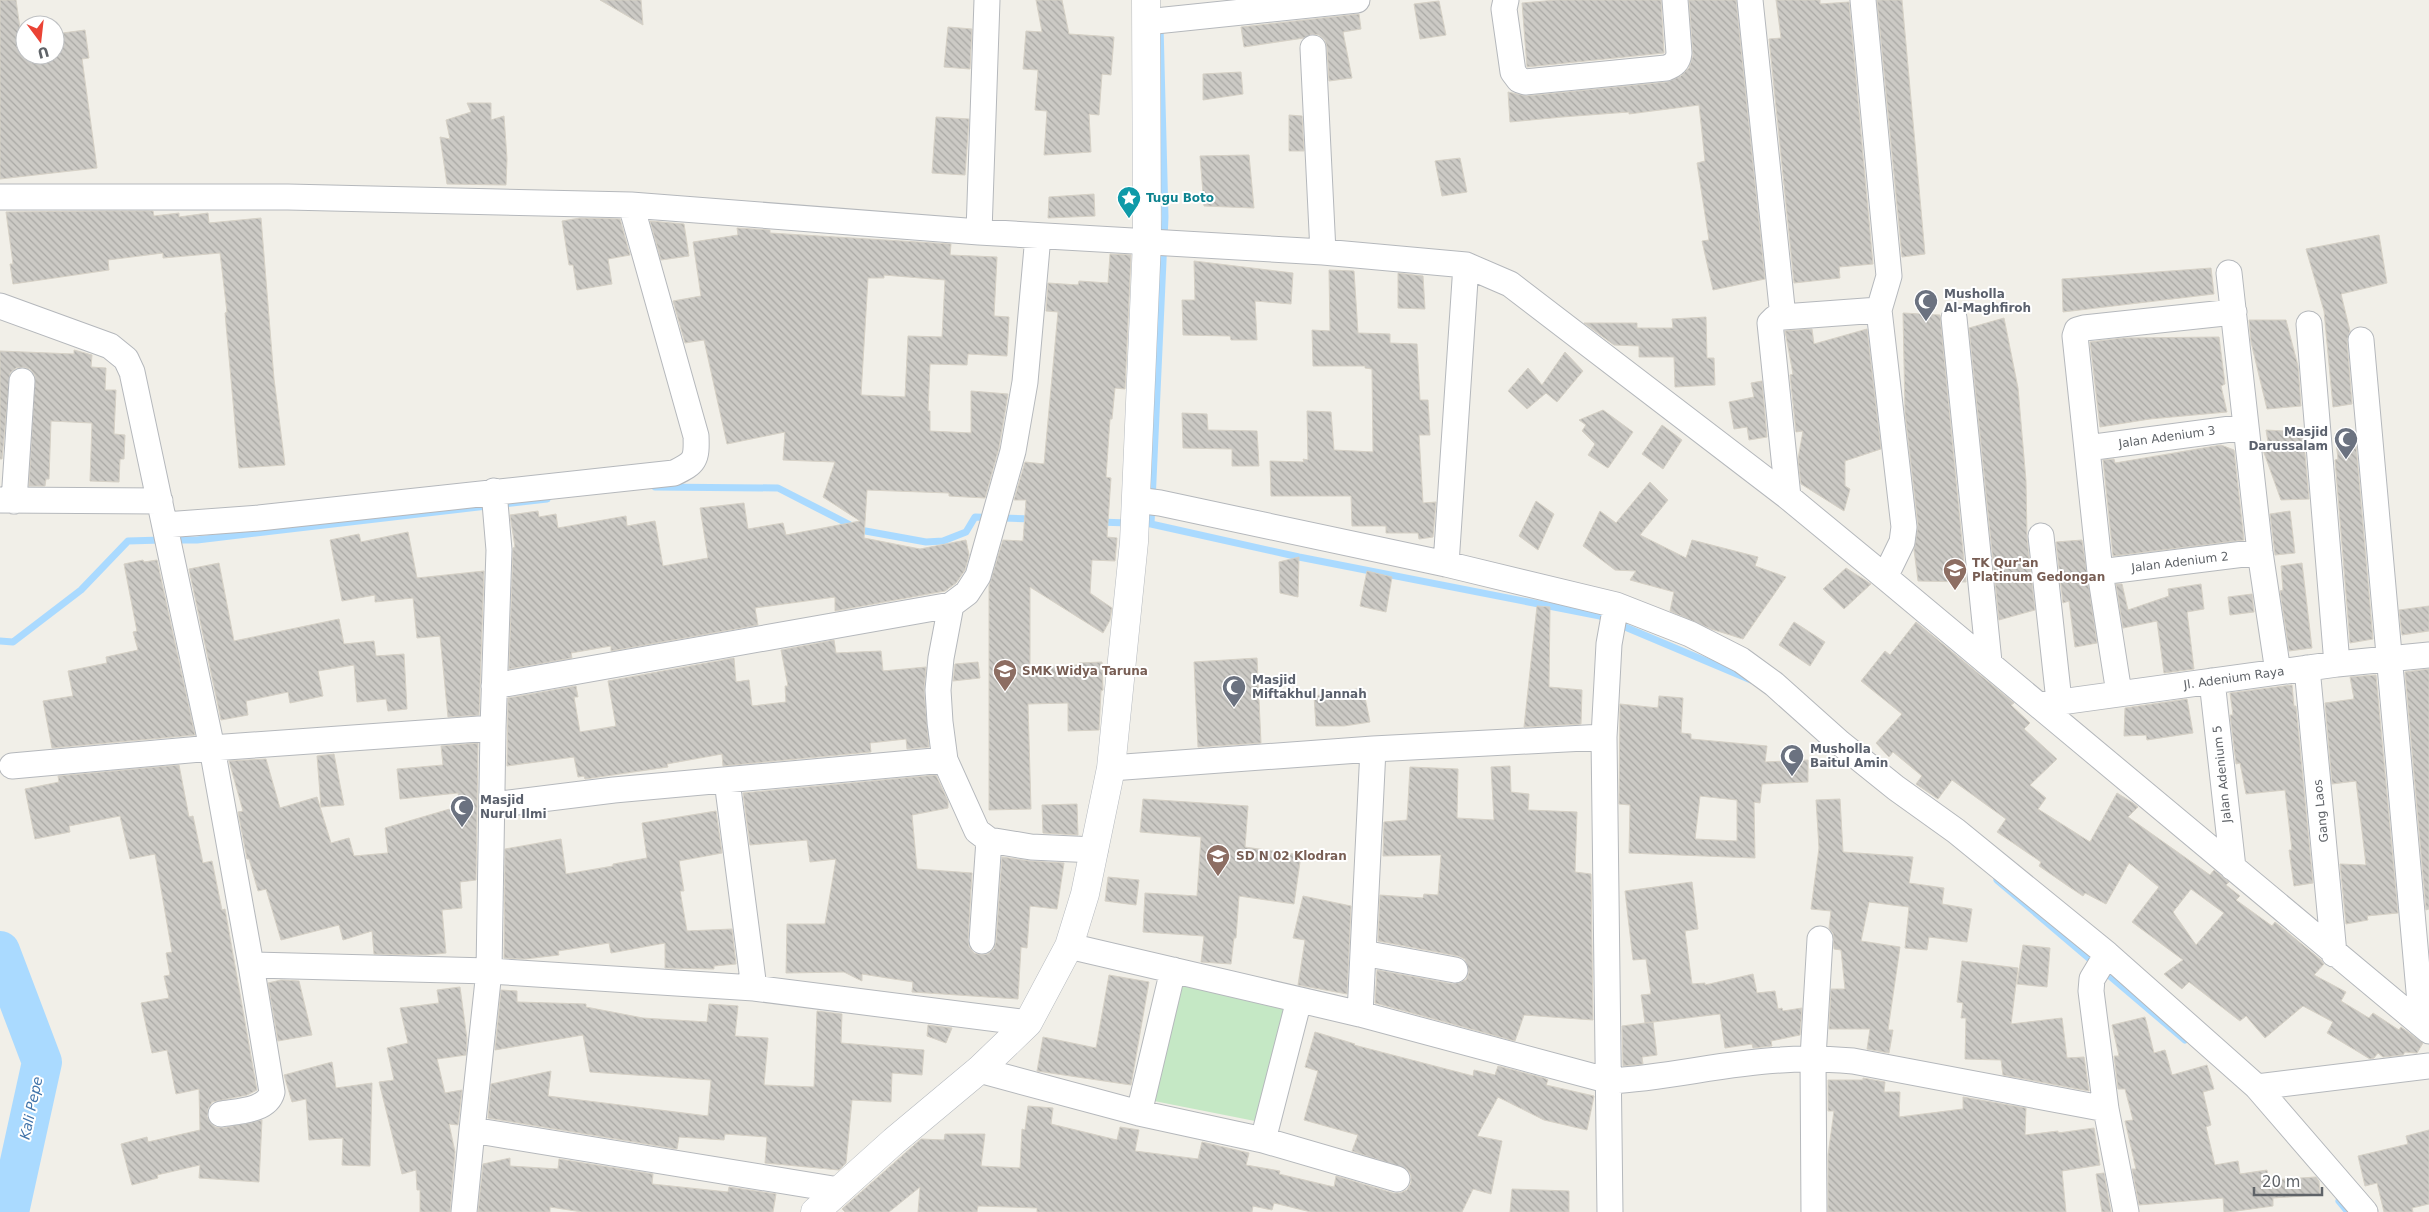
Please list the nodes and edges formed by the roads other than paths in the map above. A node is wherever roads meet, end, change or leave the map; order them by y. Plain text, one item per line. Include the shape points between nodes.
1 (987, 0) edge
2 (1357, 0) edge
3 (1506, 0) edge
4 (1676, 0) edge
5 (1750, 0) edge
6 (1863, 0) edge
7 (1153, 16) edge
8 (1313, 48) dead end
9 (0, 197) edge
10 (631, 205) junction
11 (979, 232) junction
12 (1038, 236) junction
13 (1159, 241) junction
14 (1323, 252) junction
15 (1466, 265) junction
16 (2229, 273) dead end
17 (1883, 296) junction
18 (1782, 305) junction
19 (0, 306) edge
20 (2234, 312) junction
21 (1954, 318) dead end
22 (2309, 324) dead end
23 (2361, 340) dead end
24 (22, 382) dead end
25 (2246, 427) junction
26 (2087, 448) junction
27 (1788, 497) junction
28 (7, 501) edge
29 (160, 501) junction
30 (495, 502) junction
31 (1145, 503) junction
32 (168, 536) junction
33 (2041, 536) dead end
34 (2260, 552) junction
35 (1446, 564) junction
36 (2100, 572) junction
37 (1885, 577) junction
38 (951, 605) junction
39 (1615, 610) junction
40 (2429, 654) edge
41 (2388, 659) junction
42 (1989, 662) junction
43 (2337, 664) junction
44 (2307, 668) junction
45 (2278, 672) junction
46 (2212, 681) junction
47 (494, 686) junction
48 (2119, 693) junction
49 (2049, 703) junction
50 (492, 728) junction
51 (1604, 737) junction
52 (212, 748) junction
53 (1373, 749) junction
54 (945, 760) junction
55 (12, 766) dead end
56 (1111, 768) junction
57 (727, 781) junction
58 (493, 805) junction
59 (988, 840) junction
60 (1095, 850) junction
61 (2232, 868) junction
62 (1820, 939) dead end
63 (982, 941) dead end
64 (1069, 946) junction
65 (1363, 954) junction
66 (2334, 954) junction
67 (251, 965) junction
68 (2100, 965) junction
69 (1173, 970) junction
70 (1455, 970) dead end
71 (489, 971) junction
72 (754, 988) junction
73 (1299, 1000) junction
74 (1360, 1014) junction
75 (1028, 1023) junction
76 (2425, 1028) edge
77 (1813, 1058) junction
78 (2429, 1066) edge
79 (979, 1070) junction
80 (1610, 1081) junction
81 (2256, 1087) junction
82 (2106, 1109) junction
83 (1139, 1112) junction
84 (221, 1114) dead end
85 (472, 1130) junction
86 (1263, 1140) junction
87 (1397, 1179) dead end
88 (839, 1190) junction
89 (464, 1212) edge
90 (815, 1212) edge
91 (1610, 1212) edge
92 (1814, 1212) edge
93 (2126, 1212) edge
94 (2365, 1212) edge

1 - 11 street
2 - 7 street
3 - 4 street via 1504,9 1513,72 1525,82 1673,65 1679,53
5 - 18 street
6 - 17 street
7 - 13 main road
8 - 14 street
9 - 10 street via 288,198
10 - 11 street
10 - 30 street via 696,436 697,455 690,465 674,473
11 - 12 street
12 - 13 street
12 - 38 street via 1028,366 1012,451 995,520 972,586
13 - 14 street
13 - 31 main road
14 - 15 street
15 - 27 street via 1510,284
15 - 35 street
16 - 20 street
17 - 18 street
17 - 37 street via 1904,527 1902,542
18 - 27 street via 1769,329
19 - 29 street via 110,346 126,359 132,372
20 - 25 street
20 - 26 street via 2077,330 2074,340
21 - 42 street
22 - 43 street
23 - 41 street
24 - 28 street
25 - 26 street, Jalan Adenium 3
25 - 34 street
26 - 36 street
27 - 37 street
28 - 29 street
29 - 32 street
30 - 32 street via 259,518
30 - 47 street via 499,550
31 - 35 street
31 - 56 main road via 1134,542
32 - 52 street
33 - 49 street
34 - 36 street, Jalan Adenium 2
34 - 45 street
35 - 39 street
36 - 48 street
37 - 42 street
38 - 47 street
38 - 54 street via 938,690
39 - 51 street via 1609,644
39 - 68 street via 1717,647 1757,671 1896,788 1956,830
40 - 41 street, Jl. Adenium Raya
41 - 43 street, Jl. Adenium Raya
41 - 76 street
42 - 49 street
43 - 44 street, Jl. Adenium Raya
44 - 45 street, Jl. Adenium Raya
44 - 66 street, Gang Laos
45 - 46 street, Jl. Adenium Raya
46 - 48 street, Jl. Adenium Raya
46 - 61 street, Jalan Adenium 5
47 - 50 street
48 - 49 street, Jl. Adenium Raya
49 - 61 street
50 - 52 street
50 - 58 street
51 - 53 street
51 - 80 street
52 - 55 street
52 - 67 street
53 - 56 street
53 - 65 street
54 - 57 street
54 - 59 street via 970,819
56 - 60 main road
57 - 58 street via 614,790
57 - 72 street
58 - 71 street
59 - 60 street via 1031,847
59 - 63 street
60 - 64 main road
61 - 66 street
62 - 77 street
64 - 69 street
64 - 75 main road
65 - 70 street
65 - 74 street
66 - 76 street
67 - 71 street
67 - 84 street via 272,1092 264,1105
68 - 81 street
68 - 82 street via 2092,1011
69 - 73 street
69 - 83 street
71 - 72 street
71 - 85 street
72 - 75 street
73 - 74 street
73 - 86 street
74 - 80 street
75 - 79 main road
77 - 80 street
77 - 82 street via 1853,1061
77 - 92 street
78 - 81 street
79 - 83 street
79 - 88 main road
80 - 91 street
81 - 94 street
82 - 93 street
83 - 86 street
85 - 88 street
85 - 89 street
86 - 87 street
88 - 90 main road

